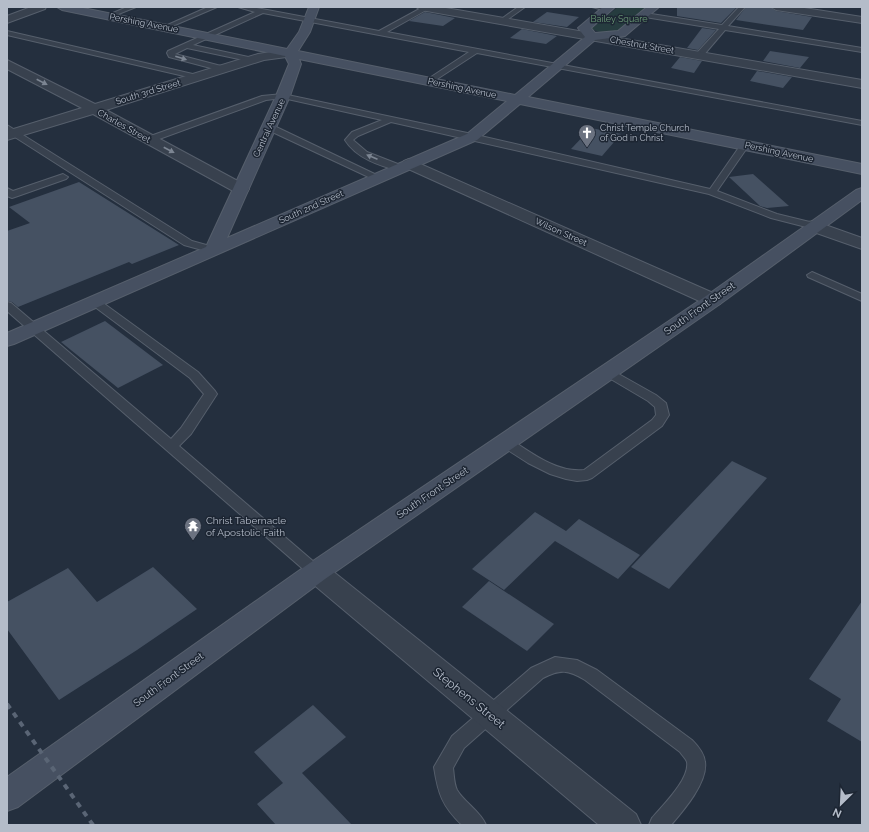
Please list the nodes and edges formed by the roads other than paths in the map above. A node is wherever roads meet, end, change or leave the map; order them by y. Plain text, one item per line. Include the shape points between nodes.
1 (42, 7) edge
2 (62, 7) edge
3 (133, 7) edge
4 (214, 7) edge
5 (241, 7) edge
6 (314, 7) edge
7 (424, 7) edge
8 (522, 7) edge
9 (595, 7) edge
10 (654, 7) edge
11 (742, 7) edge
12 (776, 7) edge
13 (609, 8) edge
14 (262, 11) junction
15 (645, 15) junction
16 (109, 16) junction
17 (7, 20) edge
18 (309, 20) junction
19 (862, 20) edge
20 (502, 21) junction
21 (166, 27) junction
22 (723, 28) junction
23 (7, 33) edge
24 (380, 33) junction
25 (208, 36) junction
26 (592, 37) junction
27 (187, 46) junction
28 (862, 50) edge
29 (475, 51) junction
30 (290, 53) junction
31 (699, 55) junction
32 (250, 60) junction
33 (7, 64) edge
34 (557, 66) junction
35 (222, 69) junction
36 (197, 77) junction
37 (431, 82) junction
38 (862, 84) edge
39 (283, 96) junction
40 (517, 100) junction
41 (94, 109) junction
42 (391, 119) junction
43 (862, 123) edge
44 (269, 127) junction
45 (10, 133) edge
46 (472, 136) junction
47 (148, 140) junction
48 (745, 144) junction
49 (405, 166) junction
50 (862, 169) edge
51 (63, 177) dead end
52 (378, 178) junction
53 (241, 189) junction
54 (712, 192) junction
55 (862, 193) edge
56 (9, 195) edge
57 (814, 226) junction
58 (862, 244) edge
59 (213, 250) junction
60 (812, 275) dead end
61 (862, 298) edge
62 (713, 300) junction
63 (95, 302) junction
64 (7, 305) edge
65 (34, 329) junction
66 (7, 340) edge
67 (608, 372) junction
68 (504, 442) junction
69 (171, 447) junction
70 (316, 572) junction
71 (489, 715) junction
72 (10, 788) edge
73 (476, 825) edge
74 (624, 825) edge
75 (659, 825) edge

1 - 17 street
2 - 16 street, Pershing Avenue
3 - 16 lane
4 - 21 lane
5 - 14 lane
6 - 18 street
7 - 20 street, Chestnut Street
7 - 24 lane
8 - 20 lane
9 - 13 lane
10 - 15 street
11 - 22 lane
12 - 19 street
13 - 26 street via 584,28
14 - 18 lane
14 - 25 lane
15 - 22 lane
15 - 26 street via 622,34
16 - 21 street, Pershing Avenue
18 - 24 lane
18 - 30 street via 296,47
20 - 26 street, Chestnut Street
21 - 25 street, Pershing Avenue
22 - 28 lane
22 - 31 lane
23 - 36 lane
24 - 29 lane
25 - 27 lane
25 - 30 street, Pershing Avenue
26 - 31 street, Chestnut Street
26 - 34 street, South 2nd Street
27 - 32 lane
27 -> 35 lane via 171,53 172,55
29 - 34 lane
29 - 37 lane
30 - 32 street, South 3rd Street
30 - 37 street, Pershing Avenue
30 - 39 street, Central Avenue via 295,64
31 - 38 street, Chestnut Street
32 - 35 street, South 3rd Street
33 -> 41 street, Charles Street
34 - 40 street, South 2nd Street
34 - 43 lane
35 - 36 street, South 3rd Street
36 - 41 street, South 3rd Street
37 - 40 street, Pershing Avenue
39 - 42 lane
39 - 44 street, Central Avenue
39 - 47 lane via 265,98
40 - 46 street, South 2nd Street
40 - 48 street, Pershing Avenue
41 - 45 street, South 3rd Street
41 - 47 street, Charles Street
42 - 46 lane
49 -> 42 lane via 368,155 354,148 348,140 355,134
44 - 52 lane
44 - 53 street, Central Avenue
45 - 59 lane via 188,243
46 - 49 street, South 2nd Street
46 - 54 lane
47 -> 53 street, Charles Street
48 - 50 street, Pershing Avenue
48 - 54 lane
49 - 52 street, South 2nd Street
49 - 62 street, Wilson Street
51 - 56 lane
52 - 59 street, South 2nd Street
53 - 59 street, Central Avenue
54 - 57 lane via 774,216
55 - 57 street, South Front Street
57 - 58 street
57 - 62 street, South Front Street
59 - 63 street, South 2nd Street
60 - 61 lane
62 - 67 street, South Front Street
63 - 65 street, South 2nd Street
63 - 69 lane via 194,375 211,394 186,431
64 - 65 lane
65 - 66 street, South 2nd Street
65 - 69 lane
67 - 68 street, South Front Street
67 - 68 lane via 652,398 661,406 663,415 657,423 587,475 564,474
68 - 70 street, South Front Street
69 - 70 lane
70 - 71 street, Stephens Street
70 - 72 street, South Front Street
71 - 73 lane via 458,742 443,767 448,793
71 - 74 street, Stephens Street
71 - 75 lane via 537,673 555,664 577,667 591,675 686,746 696,761 696,775

